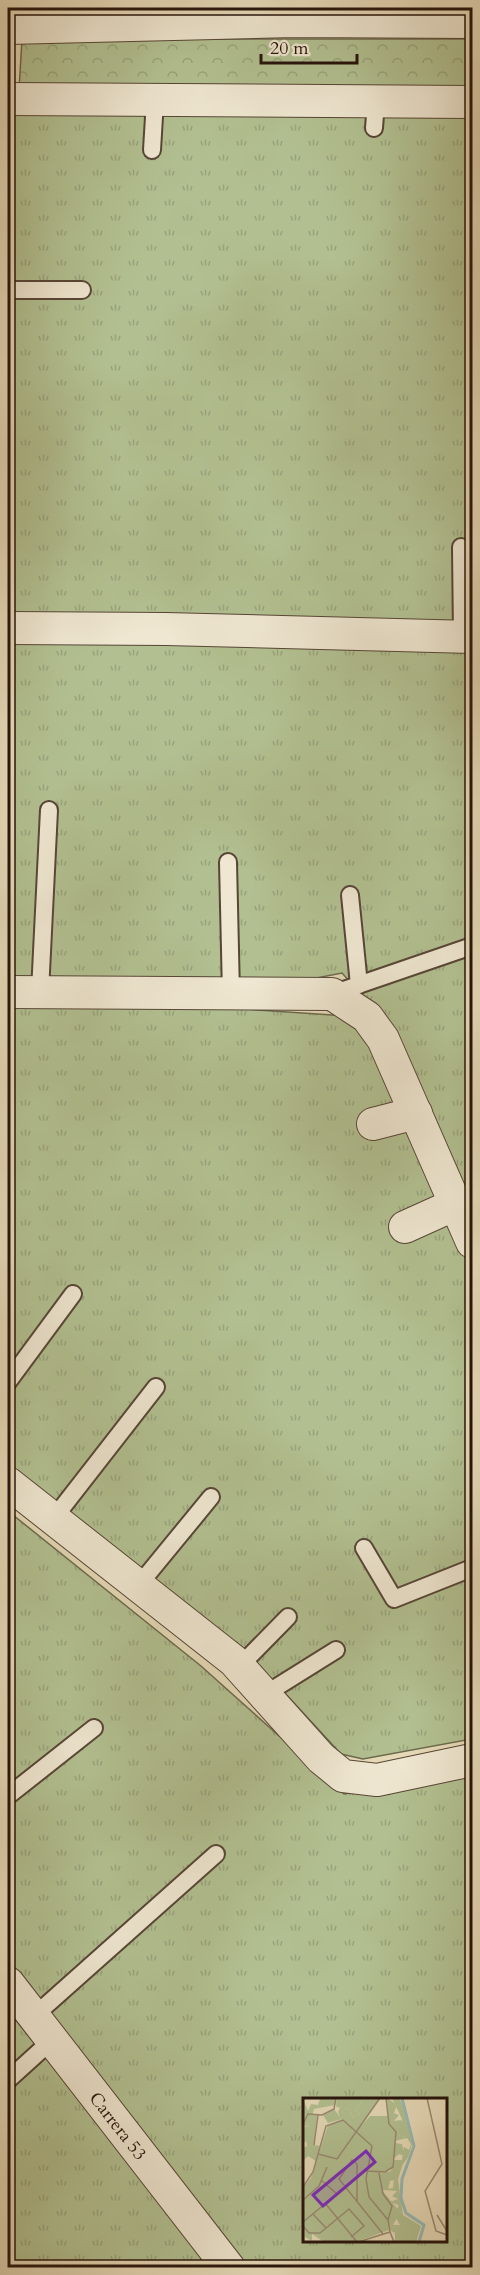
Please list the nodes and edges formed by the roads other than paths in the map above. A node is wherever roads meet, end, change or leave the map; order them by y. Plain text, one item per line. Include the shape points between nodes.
1 (264, 15) edge
2 (466, 17) edge
3 (8, 28) edge
4 (8, 99) edge
5 (155, 100) junction
6 (472, 102) edge
7 (152, 150) dead end
8 (8, 290) edge
9 (82, 290) dead end
10 (461, 547) dead end
11 (8, 628) edge
12 (467, 637) edge
13 (49, 810) dead end
14 (228, 862) dead end
15 (350, 895) dead end
16 (472, 946) edge
17 (346, 990) junction
18 (8, 992) edge
19 (40, 992) junction
20 (231, 994) junction
21 (416, 1113) junction
22 (374, 1124) dead end
23 (456, 1204) junction
24 (405, 1227) dead end
25 (472, 1242) edge
26 (73, 1294) dead end
27 (8, 1382) edge
28 (156, 1388) dead end
29 (8, 1483) edge
30 (211, 1497) dead end
31 (54, 1518) junction
32 (364, 1548) dead end
33 (472, 1568) edge
34 (138, 1586) junction
35 (288, 1617) dead end
36 (336, 1650) dead end
37 (239, 1667) junction
38 (264, 1695) junction
39 (94, 1728) dead end
40 (472, 1760) edge
41 (8, 1796) edge
42 (216, 1854) dead end
43 (8, 1983) edge
44 (42, 2029) junction
45 (8, 2080) edge
46 (229, 2268) edge

1 - 2 street
1 - 3 street
4 - 5 street
5 - 6 street via 375,115
5 - 7 lane
8 - 9 lane
10 - 12 lane
11 - 12 street
13 - 19 lane
14 - 20 lane
15 - 17 lane
16 - 17 lane
17 - 20 street
17 - 21 street via 383,1039
18 - 19 street
19 - 20 street
21 - 22 street
21 - 23 street
23 - 24 street
23 - 25 street
26 - 27 lane
28 - 31 lane
29 - 31 street
30 - 34 lane
31 - 34 street
32 - 33 lane via 394,1599
34 - 37 street
35 - 37 lane
36 - 38 lane
37 - 38 street
38 - 40 street via 321,1758 343,1776 377,1780
39 - 41 lane
42 - 44 lane
43 - 44 street, Carrera 53
44 - 45 lane
44 - 46 street, Carrera 53

